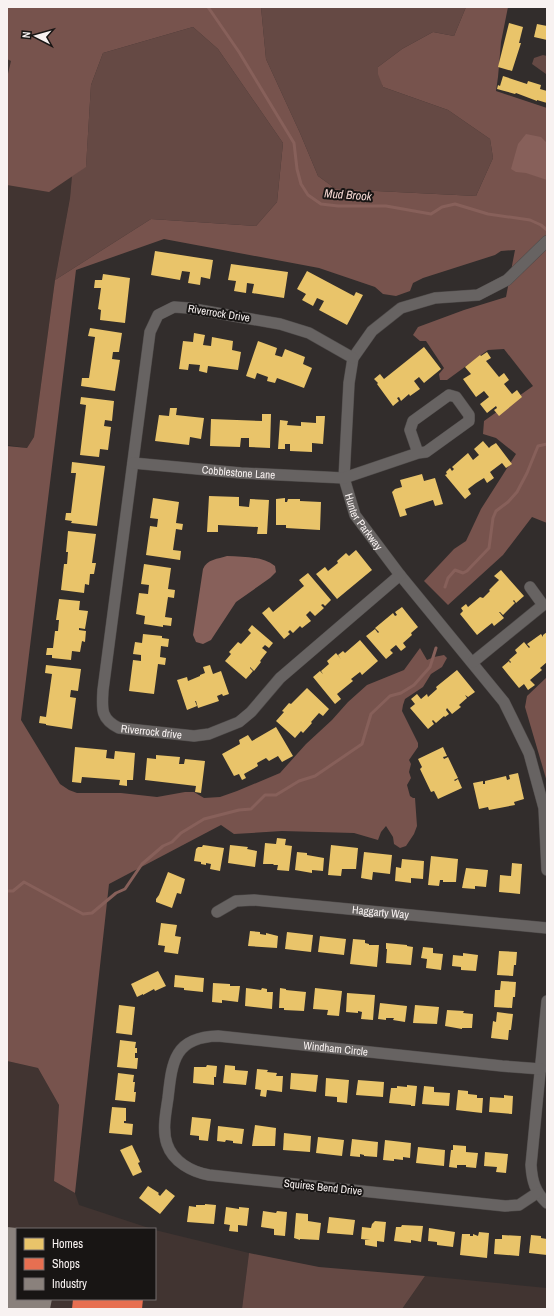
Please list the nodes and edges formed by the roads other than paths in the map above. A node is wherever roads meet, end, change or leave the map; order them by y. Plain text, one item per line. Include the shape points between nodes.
1 (547, 241) edge
2 (353, 358) junction
3 (418, 453) junction
4 (133, 463) junction
5 (344, 478) junction
6 (400, 575) junction
7 (530, 587) dead end
8 (545, 608) edge
9 (473, 662) junction
10 (547, 870) edge
11 (217, 912) dead end
12 (547, 928) edge
13 (547, 1001) edge
14 (541, 1069) junction
15 (168, 1095) joint
16 (537, 1193) junction
17 (547, 1203) edge

1 - 2 street, Hunter Parkway via 507,280 478,295 435,298 401,308 372,331
2 - 4 street, Riverrock Drive via 309,333 280,324 174,307 158,315 150,332
2 - 5 street, Hunter Parkway via 349,383
3 - 3 street via 426,452 469,421 469,415 456,398 449,395 413,422 410,430
3 - 5 street
4 - 5 street, Cobblestone Lane via 241,473
4 - 6 street, Riverrock drive via 102,707 105,718 119,728 194,736 209,734 239,722 280,678
5 - 6 street, Hunter Parkway via 355,515
6 - 9 street, Hunter Parkway
7 - 8 street
8 - 9 street
9 - 10 street, Hunter Parkway via 504,702 529,753 544,808
11 - 12 street, Haggarty Way via 236,901 245,900
13 - 14 street
14 - 15 street, Windham Circle via 207,1036 191,1042 180,1051 173,1064
14 - 16 street via 531,1165
15 - 16 street, Squires Bend Drive via 165,1128 167,1144 184,1166 200,1174 505,1206 519,1205
16 - 17 street

